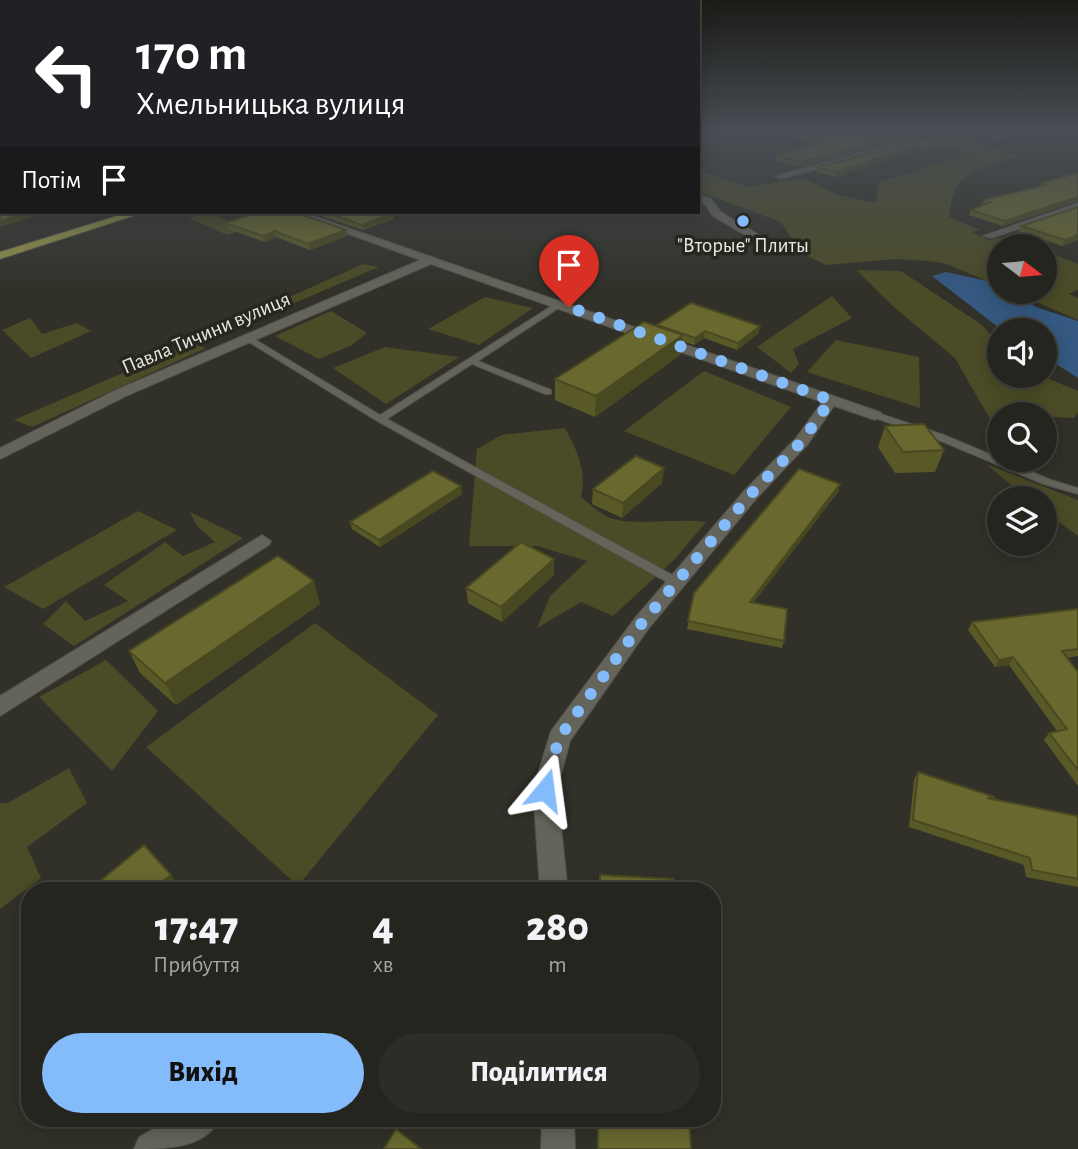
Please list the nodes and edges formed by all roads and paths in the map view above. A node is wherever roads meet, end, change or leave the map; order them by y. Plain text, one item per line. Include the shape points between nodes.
1 (700, 198) edge
2 (1078, 206) edge
3 (134, 214) edge
4 (299, 214) edge
5 (994, 234) edge
6 (762, 241) dead end
7 (0, 256) edge
8 (432, 258) junction
9 (561, 304) junction
10 (248, 339) junction
11 (471, 362) junction
12 (548, 392) dead end
13 (831, 400) junction
14 (875, 415) joint
15 (380, 419) junction
16 (0, 454) edge
17 (1078, 491) edge
18 (262, 541) dead end
19 (676, 582) junction
20 (0, 707) edge
21 (553, 882) edge
22 (189, 1127) edge
23 (558, 1127) edge
24 (151, 1149) edge
25 (558, 1149) edge

1 - 6 street via 717,214
2 - 5 street
3 - 7 main road
4 - 8 street
8 - 9 street
8 - 10 street, Павла Тичини вулиця
9 - 11 lane
9 - 13 street
10 - 15 lane
10 - 16 street, Павла Тичини вулиця via 121,393
11 - 12 lane
11 - 15 lane
13 - 14 street
13 - 19 street via 802,441
14 - 17 lane
15 - 19 lane
18 - 20 street
19 - 21 street via 559,738 545,790
22 - 24 street
23 - 25 street

